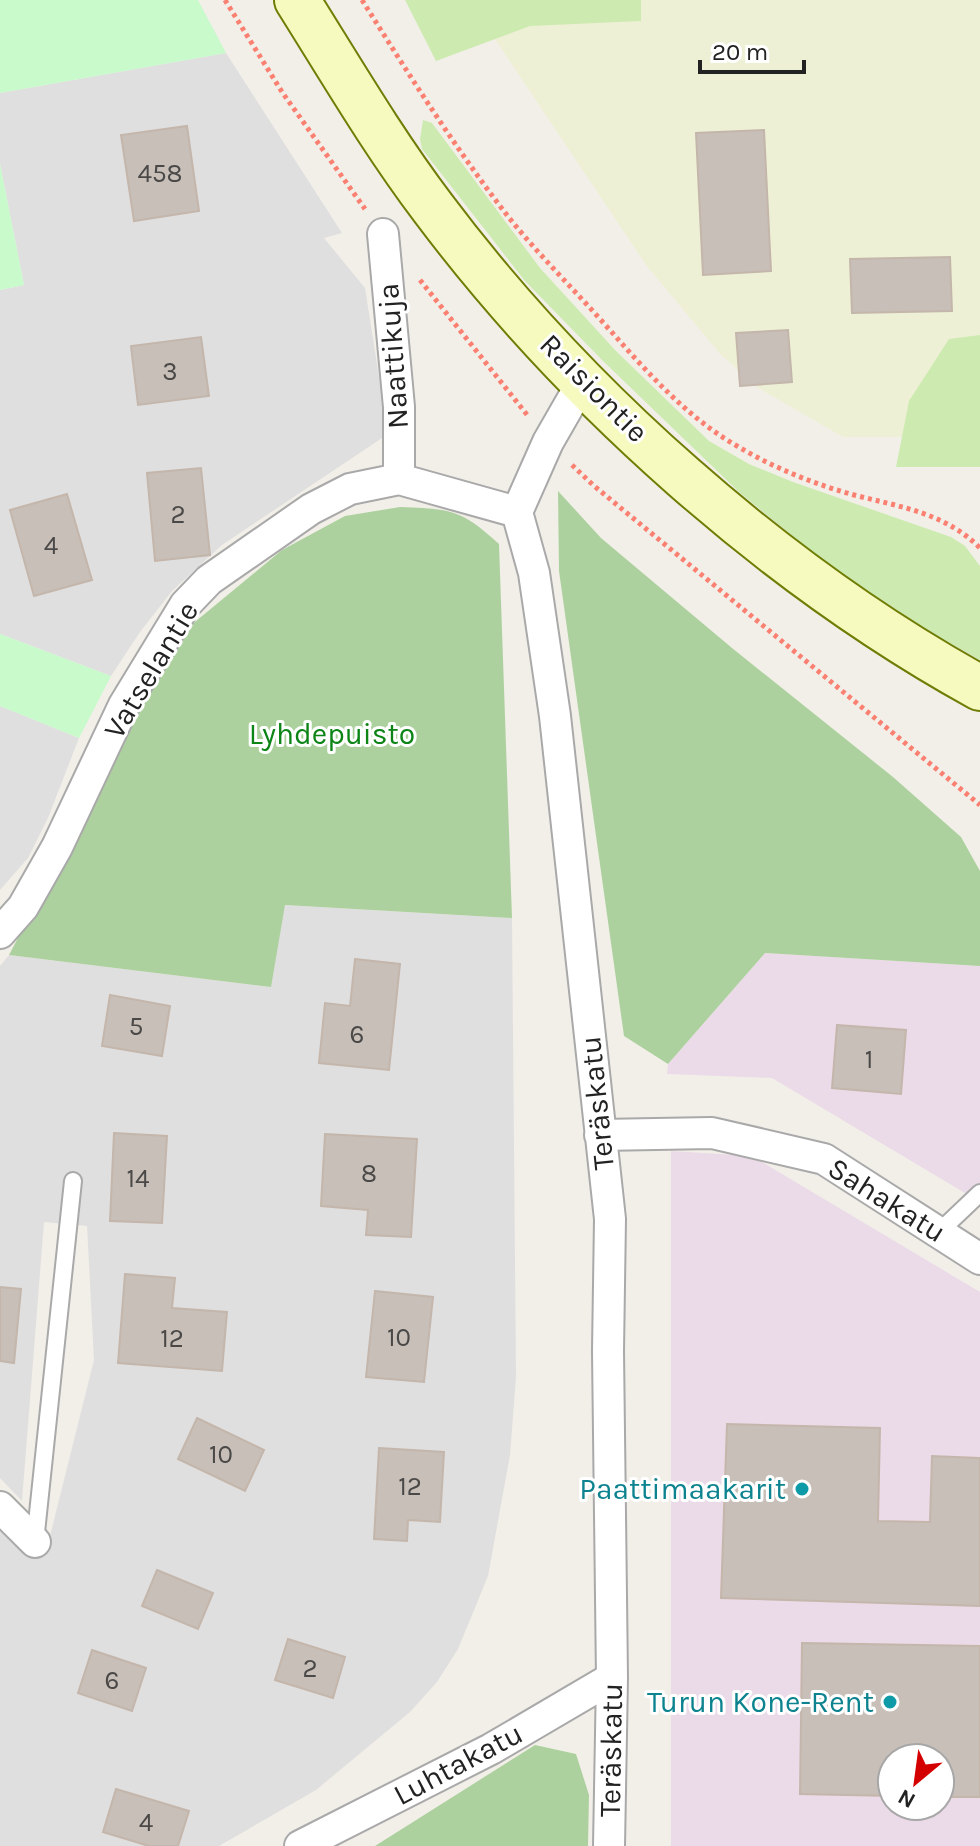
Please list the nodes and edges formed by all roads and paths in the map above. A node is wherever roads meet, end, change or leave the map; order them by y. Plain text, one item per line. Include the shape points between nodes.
1 (297, 0) edge
2 (362, 0) edge
3 (383, 234) dead end
4 (583, 381) junction
5 (399, 479) junction
6 (517, 512) junction
7 (980, 548) edge
8 (980, 688) edge
9 (0, 933) edge
10 (600, 1135) junction
11 (73, 1181) dead end
12 (980, 1193) edge
13 (940, 1231) junction
14 (980, 1259) edge
15 (0, 1507) edge
16 (35, 1542) joint
17 (612, 1678) junction
18 (300, 1846) edge
19 (609, 1846) edge

1 - 4 main road, Raisiontie via 433,208
2 - 7 path via 502,209 683,407 711,431 788,473 924,512 958,529
3 - 5 street, Naattikuja via 399,407
4 - 6 street
4 - 8 main road, Raisiontie via 680,472 837,601
5 - 6 street, Vatselantie
5 - 9 street, Vatselantie via 350,489 311,509 209,580 185,605 124,705 57,847 23,907
6 - 10 street, Teräskatu via 534,573 555,716
10 - 13 street, Sahakatu via 712,1133 824,1159
10 - 17 street, Teräskatu via 610,1219
11 - 16 lane
12 - 13 lane
13 - 14 street, Sahakatu
15 - 16 street
17 - 18 street, Luhtakatu via 491,1749
17 - 19 street, Teräskatu

